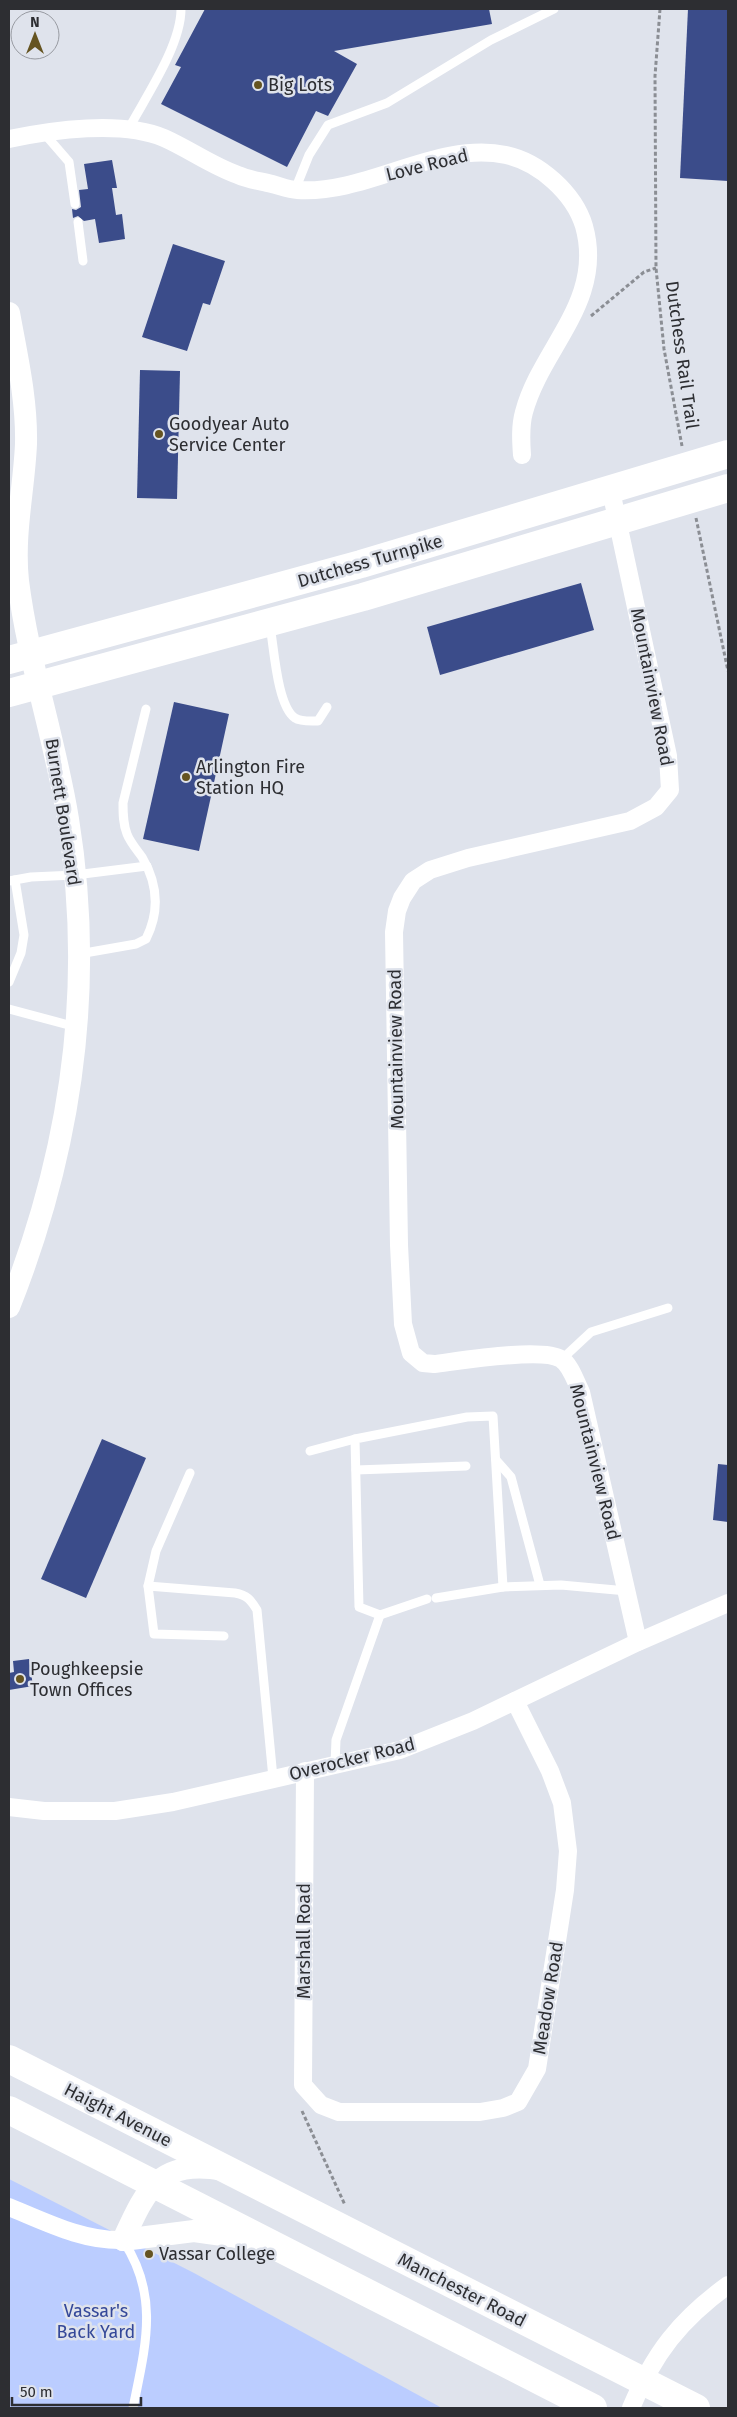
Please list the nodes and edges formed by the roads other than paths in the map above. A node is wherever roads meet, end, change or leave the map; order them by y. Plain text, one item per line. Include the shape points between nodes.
1 (181, 9) edge
2 (554, 9) edge
3 (130, 128) junction
4 (43, 132) junction
5 (9, 139) edge
6 (295, 190) junction
7 (75, 204) dead end
8 (78, 222) dead end
9 (83, 261) dead end
10 (9, 313) edge
11 (728, 454) edge
12 (522, 455) dead end
13 (728, 488) edge
14 (611, 491) junction
15 (618, 522) junction
16 (270, 623) junction
17 (20, 656) edge
18 (40, 684) junction
19 (9, 693) edge
20 (327, 707) dead end
21 (146, 709) dead end
22 (147, 866) junction
23 (75, 876) junction
24 (12, 881) edge
25 (79, 954) junction
26 (9, 982) edge
27 (9, 1009) edge
28 (77, 1027) junction
29 (9, 1307) edge
30 (668, 1308) dead end
31 (562, 1359) junction
32 (355, 1438) junction
33 (310, 1451) dead end
34 (496, 1460) junction
35 (466, 1466) dead end
36 (356, 1470) junction
37 (190, 1474) dead end
38 (540, 1585) junction
39 (148, 1586) junction
40 (503, 1587) junction
41 (626, 1591) junction
42 (728, 1603) edge
43 (380, 1615) junction
44 (224, 1636) dead end
45 (638, 1642) junction
46 (514, 1701) junction
47 (335, 1764) junction
48 (305, 1771) junction
49 (273, 1778) junction
50 (9, 1807) edge
51 (9, 2059) edge
52 (303, 2086) joint
53 (9, 2110) edge
54 (227, 2171) junction
55 (153, 2184) junction
56 (9, 2207) edge
57 (123, 2240) junction
58 (273, 2246) junction
59 (728, 2286) edge
60 (636, 2398) edge
61 (133, 2408) edge
62 (593, 2408) edge
63 (696, 2408) edge

1 - 3 lane via 174,44
2 - 6 lane via 491,40 387,103 328,126 309,155
3 - 4 street, Love Road
3 - 6 street, Love Road via 162,137 238,176
4 - 5 street, Love Road
4 - 7 lane via 69,162
6 - 12 street, Love Road via 330,190 477,152 504,154 528,163 560,187 583,222 588,268 573,315 526,404 521,423
8 - 9 lane
10 - 17 street, Burnett Boulevard via 25,413 26,445 18,488 16,561 22,608
11 - 14 main road, Dutchess Turnpike
13 - 15 main road, Dutchess Turnpike
14 - 15 street, Mountainview Road
14 - 17 main road, Dutchess Turnpike via 370,561
15 - 16 main road, Dutchess Turnpike
15 - 31 street, Mountainview Road via 668,756 670,790 656,807 630,820 430,870 412,881 402,898 394,932 399,1245 403,1324 411,1353 423,1363 434,1364 539,1354
16 - 18 main road, Dutchess Turnpike
16 - 20 lane via 287,709 296,718 318,721
17 - 18 street, Burnett Boulevard
18 - 19 main road, Dutchess Turnpike
18 - 23 street, Burnett Boulevard via 62,790
21 - 22 lane via 123,814 128,836
22 - 23 lane
22 - 25 lane via 155,884 157,903 146,939 136,944
23 - 24 lane
23 - 25 street, Burnett Boulevard
24 - 26 lane via 23,941 22,953
25 - 28 street, Burnett Boulevard
27 - 28 lane
28 - 29 street, Burnett Boulevard via 68,1103 56,1163 32,1246
30 - 31 lane via 591,1332
31 - 41 street, Mountainview Road via 581,1392
32 - 33 lane
32 - 34 lane via 467,1417 494,1416
32 - 36 lane
34 - 38 lane via 511,1477
34 - 40 lane
35 - 36 lane
36 - 43 lane via 359,1607
37 - 39 lane via 156,1551
38 - 40 lane
38 - 41 lane
39 - 44 lane via 154,1634
39 - 49 lane via 236,1593 251,1600 257,1610
40 - 43 lane via 431,1599
41 - 45 street, Mountainview Road
42 - 45 street, Overocker Road
43 - 47 lane via 336,1740
45 - 46 street, Overocker Road
46 - 47 street, Overocker Road via 473,1722 400,1750
46 - 52 street, Meadow Road via 550,1771 562,1803 568,1851 565,1890 537,2069 518,2102 480,2112 339,2112 321,2105
47 - 48 street, Overocker Road
48 - 49 street, Overocker Road
48 - 52 street, Marshall Road
49 - 50 street, Overocker Road via 173,1802 116,1811 44,1811
51 - 54 main road, Haight Avenue
53 - 55 main road
54 - 55 street via 182,2169
54 - 60 main road, Manchester Road
55 - 57 street via 141,2201
55 - 58 main road
56 - 57 street via 85,2236
57 - 58 street via 194,2231 237,2236
57 - 61 lane via 141,2274 148,2318
58 - 62 main road
59 - 60 street via 699,2306 666,2342
60 - 63 main road, Manchester Road

